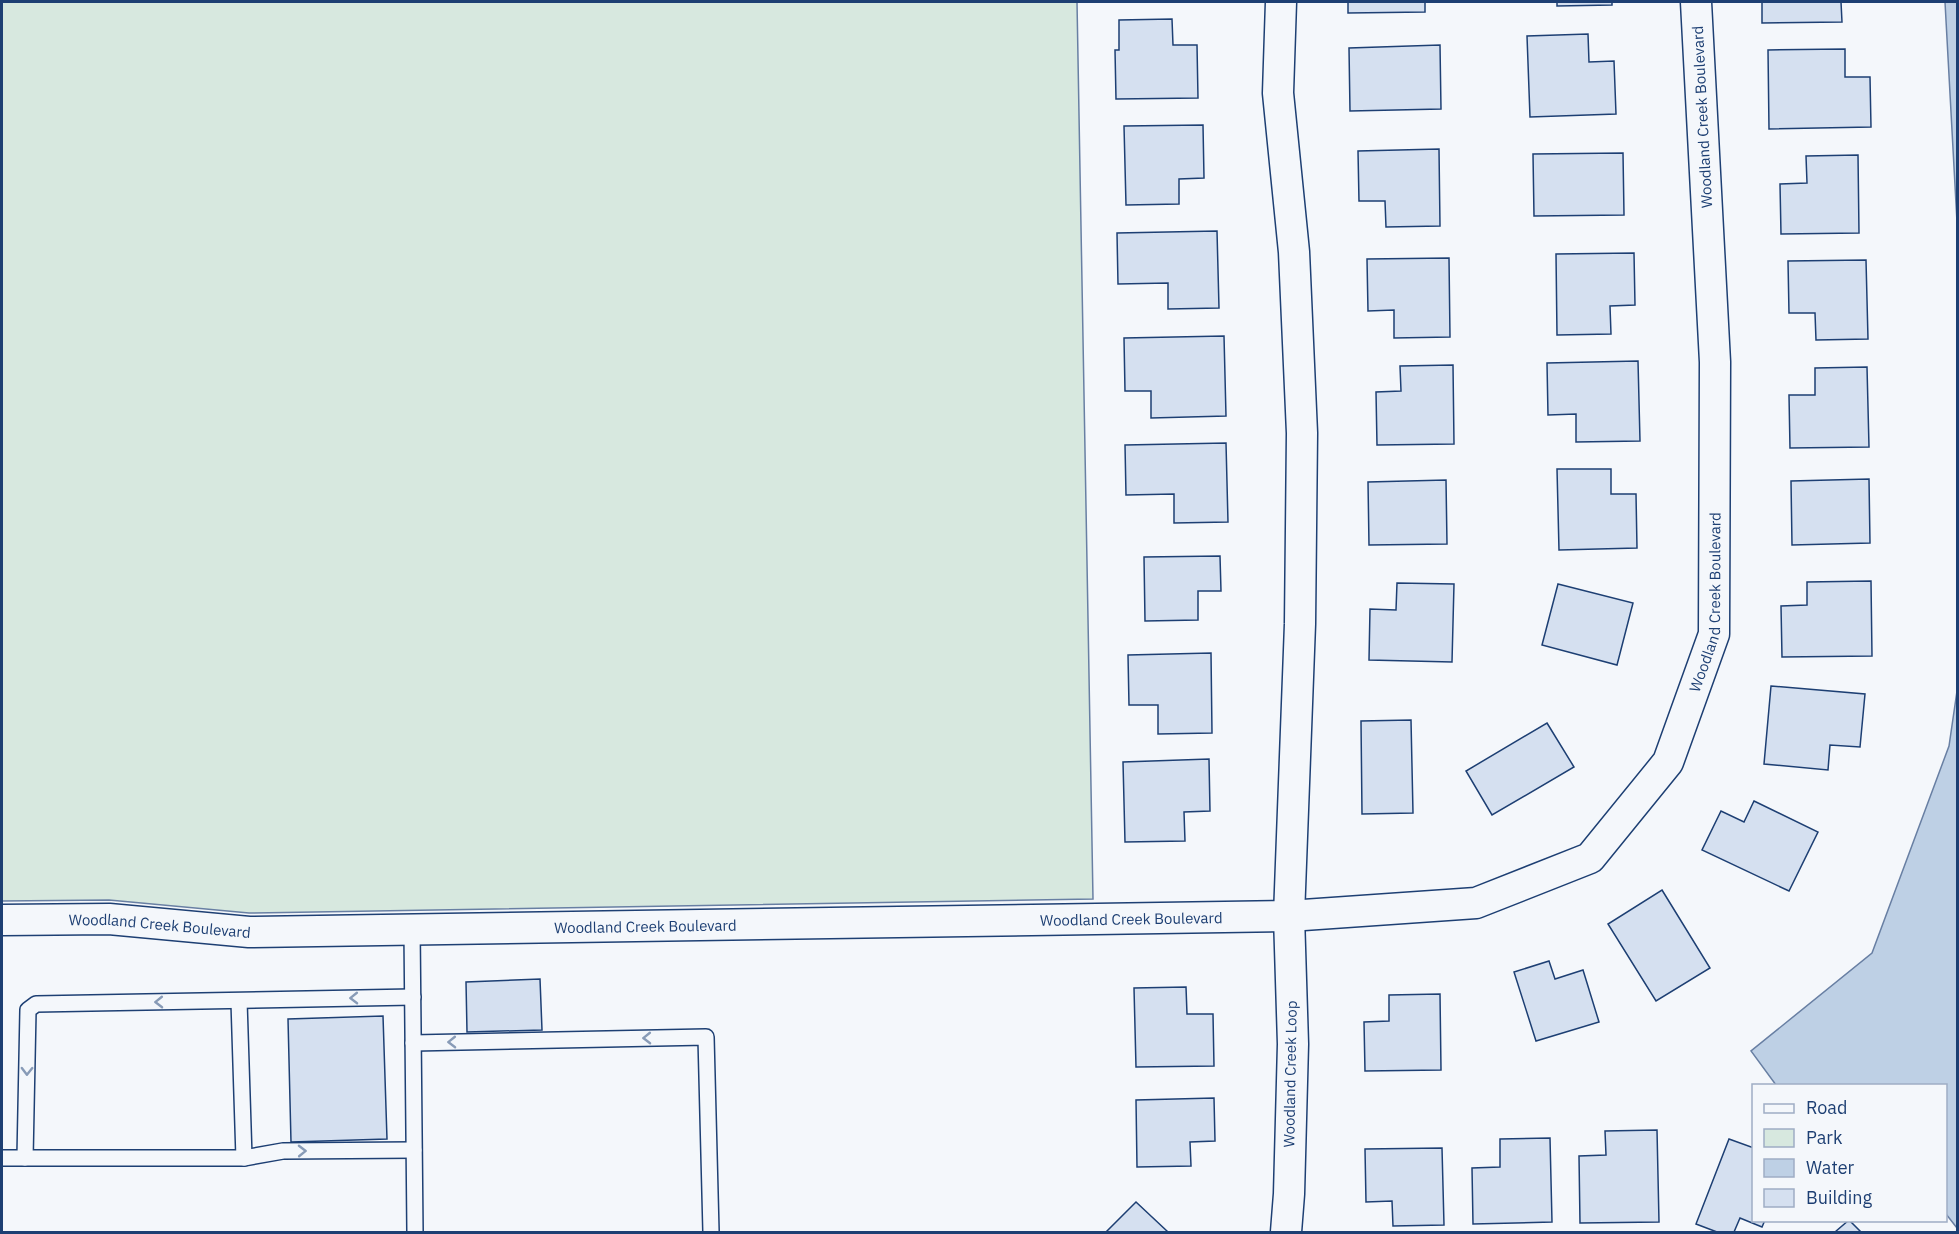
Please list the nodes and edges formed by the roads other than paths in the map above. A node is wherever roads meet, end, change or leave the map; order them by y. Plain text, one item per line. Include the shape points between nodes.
1 (1281, 2) edge
2 (1696, 2) edge
3 (1289, 916) junction
4 (2, 920) edge
5 (412, 929) junction
6 (413, 997) junction
7 (239, 1000) junction
8 (413, 1043) junction
9 (414, 1150) junction
10 (2, 1158) edge
11 (25, 1158) junction
12 (244, 1158) junction
13 (416, 1233) edge
14 (711, 1233) edge
15 (1286, 1233) edge

1 - 3 street via 1278,93 1294,252 1302,433 1300,624
2 - 3 street, Woodland Creek Boulevard via 1715,362 1714,634 1668,762 1590,858 1476,903
3 - 5 street, Woodland Creek Boulevard
3 - 15 street, Woodland Creek Loop via 1293,1044
4 - 5 street, Woodland Creek Boulevard via 109,919 249,932
5 - 6 lane
6 -> 7 lane
6 - 8 lane
7 -> 11 lane via 36,1004 28,1010
7 - 12 lane
8 - 9 lane
14 -> 8 lane via 706,1037
12 -> 9 lane via 283,1151
9 - 13 lane
10 - 11 lane
11 - 12 lane

